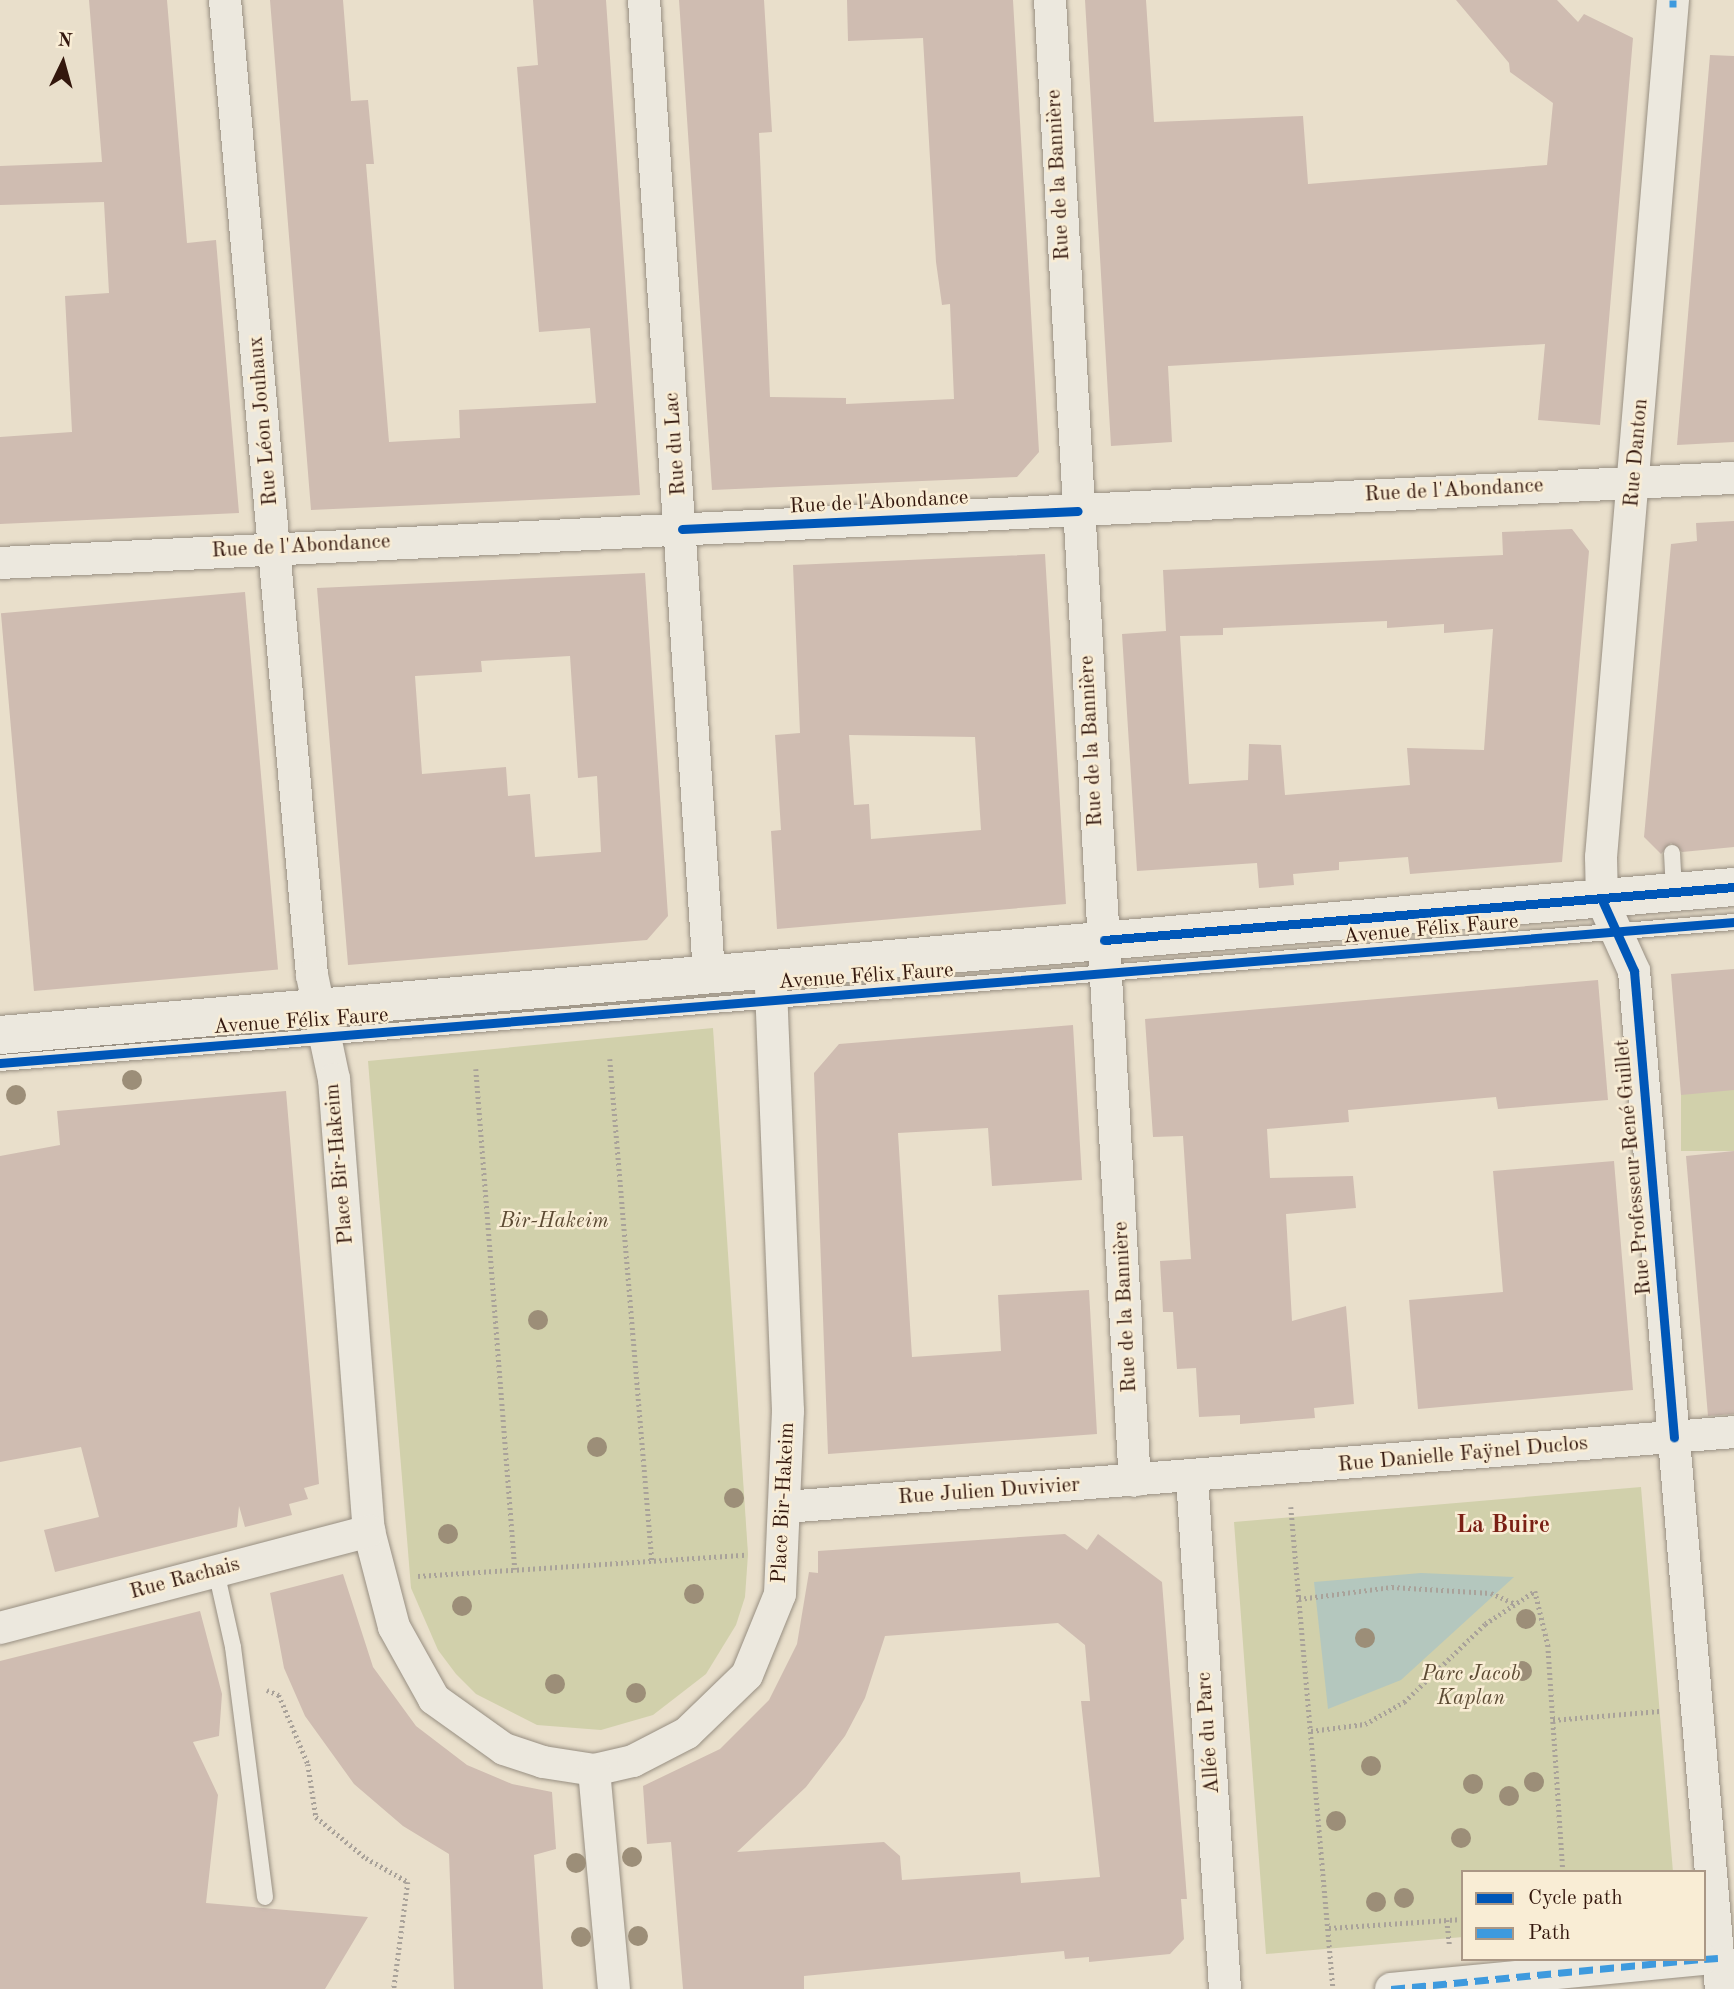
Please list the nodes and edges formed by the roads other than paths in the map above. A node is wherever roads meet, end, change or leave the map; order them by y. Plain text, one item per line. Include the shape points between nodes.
1 (225, 0) edge
2 (644, 0) edge
3 (1050, 0) edge
4 (1673, 3) edge
5 (1734, 478) edge
6 (1634, 482) junction
7 (1078, 511) junction
8 (682, 529) junction
9 (276, 549) junction
10 (0, 563) edge
11 (1672, 853) dead end
12 (1734, 887) edge
13 (1674, 891) junction
14 (1610, 915) junction
15 (1734, 922) edge
16 (1105, 958) junction
17 (709, 973) junction
18 (771, 985) junction
19 (320, 1023) junction
20 (0, 1035) edge
21 (0, 1063) edge
22 (1734, 1432) edge
23 (1674, 1437) junction
24 (1192, 1477) junction
25 (1135, 1481) junction
26 (786, 1507) junction
27 (369, 1531) junction
28 (216, 1571) junction
29 (0, 1628) edge
30 (594, 1769) junction
31 (265, 1897) dead end
32 (1715, 1958) edge
33 (1684, 1961) edge
34 (614, 1989) edge
35 (1225, 1989) edge
36 (1391, 1989) edge
37 (1721, 1989) edge

1 - 9 street, Rue Léon Jouhaux
2 - 8 street, Rue du Lac
3 - 7 street, Rue de la Bannière
4 - 6 street, Rue Danton
5 - 6 street, Rue de l'Abondance
6 - 7 street, Rue de l'Abondance
6 - 14 street, Rue Danton via 1601,857
7 - 8 street, Rue de l'Abondance
7 - 16 street, Rue de la Bannière
8 - 9 street, Rue de l'Abondance
8 - 17 street, Rue du Lac
9 - 10 street, Rue de l'Abondance
9 - 19 street, Rue Léon Jouhaux
11 - 13 lane
12 - 13 main road, Avenue Félix Faure
13 - 14 main road, Avenue Félix Faure
14 - 15 lane, Avenue Félix Faure
14 - 16 main road, Avenue Félix Faure
14 - 23 street, Rue Professeur René Guillet via 1634,971
16 - 18 main road, Avenue Félix Faure
16 - 25 street, Rue de la Bannière
17 - 18 main road, Avenue Félix Faure
17 - 19 main road, Avenue Félix Faure
18 - 19 lane, Avenue Félix Faure
18 - 26 street, Place Bir-Hakeim via 788,1411
19 - 20 main road, Avenue Félix Faure
19 - 21 lane, Avenue Félix Faure
19 - 27 street, Place Bir-Hakeim via 334,1079
22 - 23 street, Rue Danielle Faÿnel Duclos
23 - 24 street, Rue Danielle Faÿnel Duclos
23 - 32 street, Rue Professeur René Guillet
24 - 25 street, Rue Julien Duvivier
24 - 35 street, Allée du Parc
25 - 26 street, Rue Julien Duvivier
26 - 30 street, Place Bir-Hakeim via 780,1594 747,1675 687,1733 633,1761
27 - 28 street, Rue Rachais
27 - 30 street, Place Bir-Hakeim via 394,1627 434,1699 467,1728 504,1749
28 - 29 street, Rue Rachais
28 - 31 lane via 233,1647
30 - 34 street
32 - 37 street, Rue Professeur René Guillet
33 - 36 street

